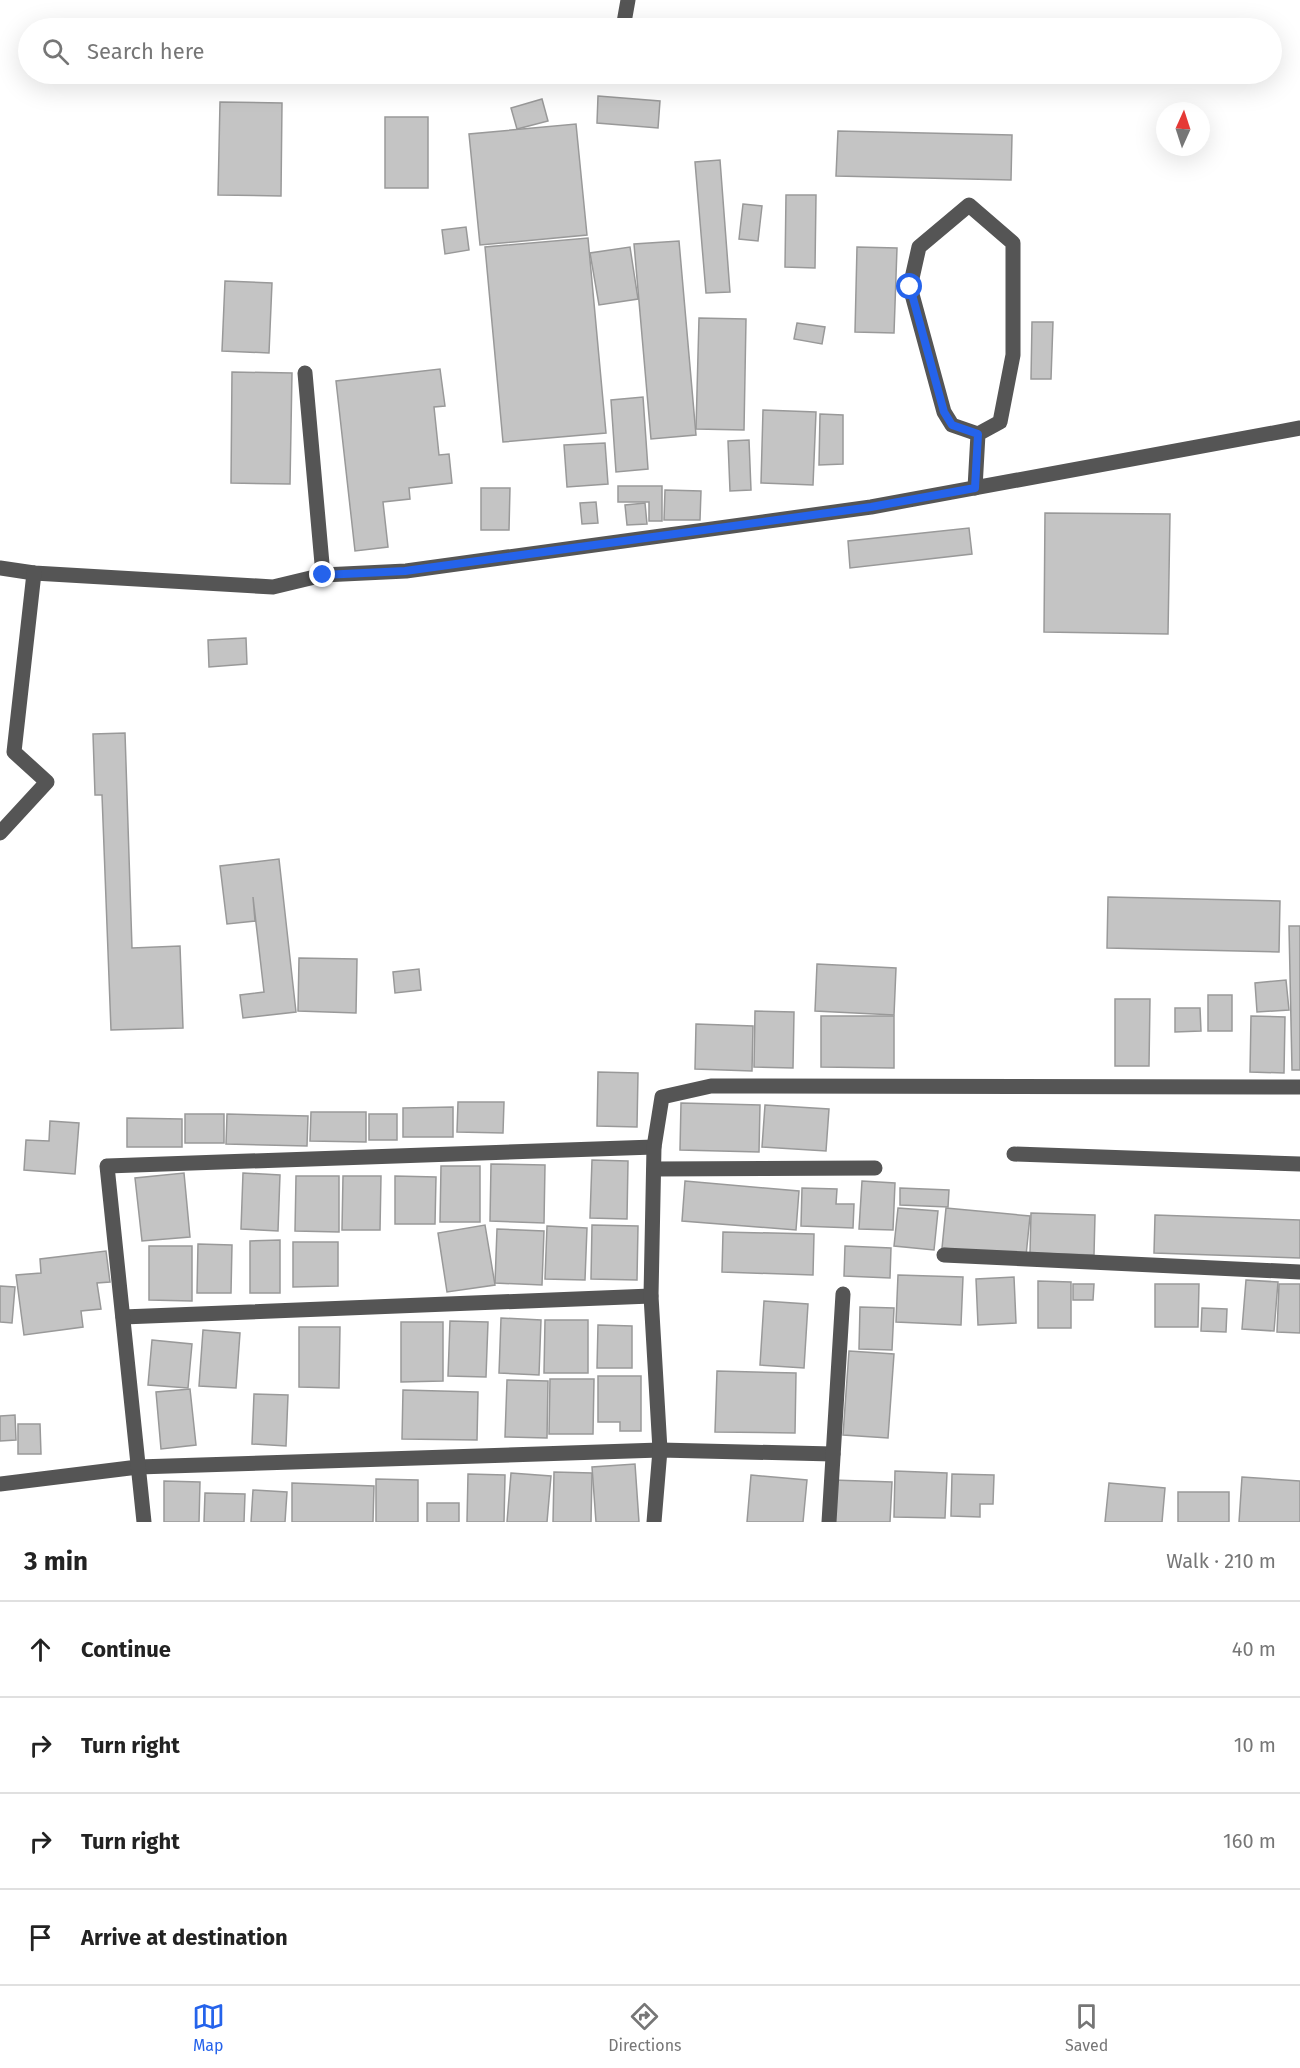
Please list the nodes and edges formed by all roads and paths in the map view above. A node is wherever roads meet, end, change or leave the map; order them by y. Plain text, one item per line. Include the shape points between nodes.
1 (628, 0) edge
2 (625, 18) edge
3 (305, 373) dead end
4 (1300, 428) edge
5 (978, 434) junction
6 (975, 488) junction
7 (0, 568) edge
8 (34, 573) junction
9 (323, 575) junction
10 (0, 833) edge
11 (1300, 1087) edge
12 (654, 1147) junction
13 (1014, 1154) dead end
14 (1300, 1164) edge
15 (875, 1168) dead end
16 (654, 1169) junction
17 (944, 1255) dead end
18 (1300, 1272) edge
19 (843, 1294) dead end
20 (651, 1296) junction
21 (123, 1317) junction
22 (660, 1450) junction
23 (833, 1454) junction
24 (138, 1467) junction
25 (0, 1484) edge
26 (144, 1522) edge
27 (654, 1522) edge
28 (829, 1522) edge

1 - 2 street
3 - 9 street
4 - 6 street
5 - 5 street via 952,425 944,412 910,287 920,247 969,205 1013,243 1014,355 1000,422
5 - 6 street
6 - 9 street via 871,507 405,571
7 - 8 street
8 - 9 street via 273,588
8 - 10 street via 14,752 47,782
11 - 12 street via 711,1086 662,1096
12 - 16 street
12 - 21 street via 107,1166
13 - 14 street
15 - 16 street
16 - 20 street
17 - 18 street
19 - 23 street
20 - 21 street
20 - 22 street
21 - 24 street
22 - 23 street
22 - 24 street
22 - 27 street
23 - 28 street
24 - 25 street
24 - 26 street

